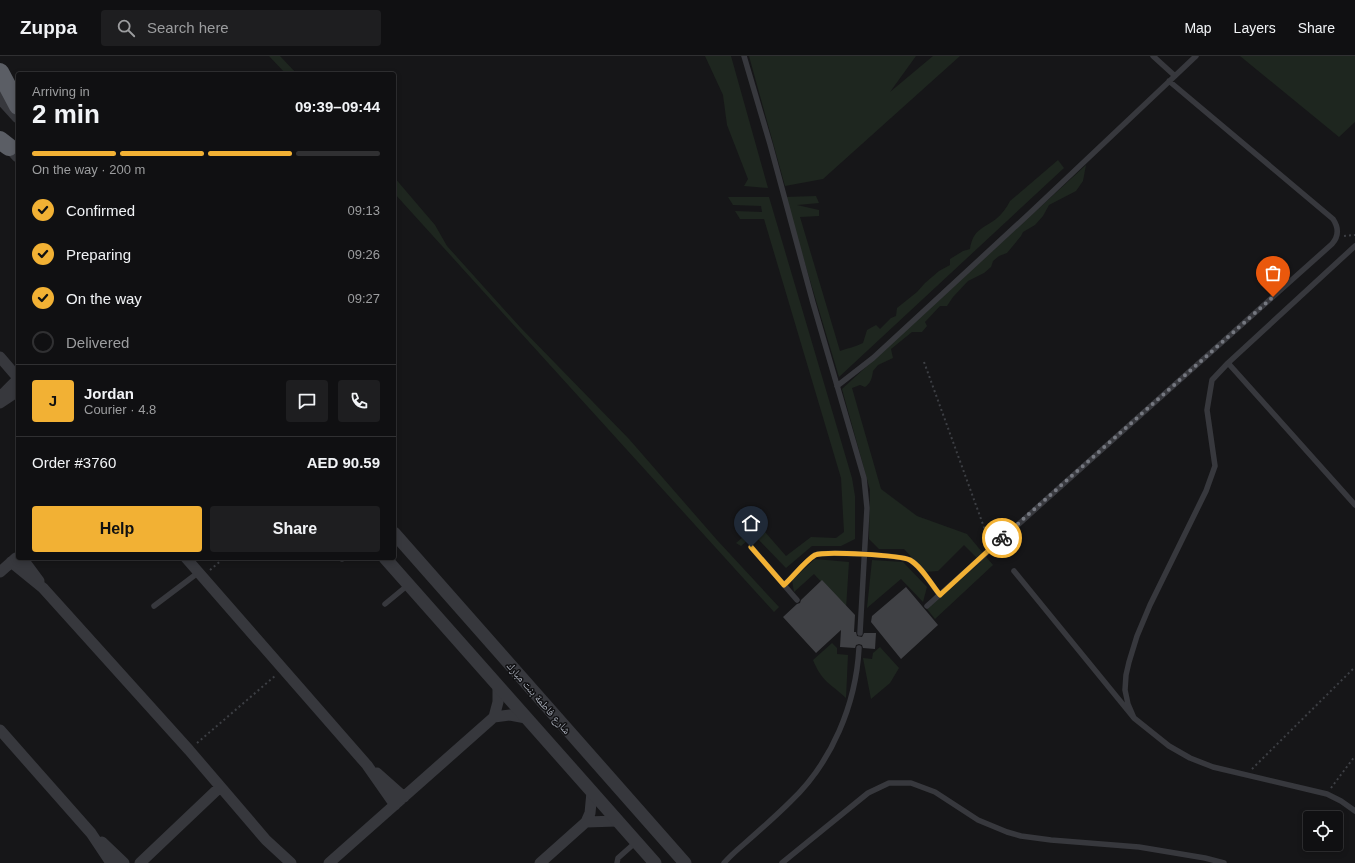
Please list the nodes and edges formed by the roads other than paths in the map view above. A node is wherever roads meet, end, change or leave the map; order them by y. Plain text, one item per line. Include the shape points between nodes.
1 (744, 56) edge
2 (1153, 56) edge
3 (1196, 56) edge
4 (0, 72) edge
5 (1175, 76) junction
6 (1169, 81) junction
7 (0, 97) edge
8 (16, 102) edge
9 (16, 115) edge
10 (1355, 246) edge
11 (0, 357) edge
12 (1228, 363) junction
13 (16, 376) edge
14 (16, 380) edge
15 (837, 386) junction
16 (16, 392) edge
17 (0, 397) edge
18 (0, 404) edge
19 (1355, 505) edge
20 (396, 535) edge
21 (751, 547) dead end
22 (864, 555) junction
23 (14, 559) edge
24 (23, 560) edge
25 (188, 560) edge
26 (387, 560) edge
27 (1014, 571) dead end
28 (0, 572) edge
29 (199, 572) junction
30 (409, 585) junction
31 (784, 585) junction
32 (43, 588) junction
33 (940, 595) junction
34 (797, 600) dead end
35 (385, 604) dead end
36 (154, 606) dead end
37 (927, 606) dead end
38 (860, 632) dead end
39 (859, 648) dead end
40 (498, 686) junction
41 (494, 717) junction
42 (526, 718) junction
43 (1134, 718) junction
44 (0, 730) edge
45 (367, 765) junction
46 (223, 790) junction
47 (592, 792) junction
48 (404, 797) junction
49 (395, 805) junction
50 (1355, 811) edge
51 (617, 821) junction
52 (586, 822) junction
53 (91, 833) junction
54 (266, 840) junction
55 (636, 842) junction
56 (111, 863) edge
57 (124, 863) edge
58 (140, 863) edge
59 (282, 863) edge
60 (291, 863) edge
61 (329, 863) edge
62 (540, 863) edge
63 (617, 863) edge
64 (655, 863) edge
65 (685, 863) edge
66 (723, 863) edge
67 (782, 863) edge
68 (1224, 863) edge

1 - 15 lane
2 - 5 lane
3 - 5 lane
4 - 8 highway
5 - 6 lane
6 - 15 lane via 1030,214 873,358
6 - 33 lane via 1333,219 1337,227 1337,237
7 - 9 street
10 - 12 lane
11 - 13 street
12 - 19 lane
12 - 43 lane via 1212,380 1206,410 1215,466 1206,491 1150,605 1129,662 1125,690
14 - 17 street
15 - 22 lane via 864,478
16 - 18 street
20 - 65 street, شارع فاطمة بنت مبارك
21 - 31 lane
22 - 31 lane via 816,555
22 - 33 lane via 911,561
22 - 38 lane
23 - 28 street
23 - 32 street
24 - 32 street
25 - 29 street
26 - 30 street, شارع فاطمة بنت مبارك
27 - 43 lane
29 - 36 lane
29 - 45 street
30 - 35 lane
30 - 40 street, شارع فاطمة بنت مبارك
31 - 34 lane
32 - 46 street
33 - 37 lane
39 - 66 lane via 856,678 846,712 818,768 792,800
40 - 41 street via 498,702
40 - 42 street, شارع فاطمة بنت مبارك
41 - 42 street via 510,715
41 - 48 street
42 - 47 street, شارع فاطمة بنت مبارك
43 - 50 lane via 1164,742 1190,758 1245,775 1327,794 1341,800
44 - 53 street
45 - 48 street
45 - 49 street
46 - 54 street
46 - 58 street via 189,816
47 - 51 street, شارع فاطمة بنت مبارك
47 - 52 street via 591,808
48 - 49 street
49 - 61 street
51 - 52 street
51 - 55 street, شارع فاطمة بنت مبارك
52 - 62 street
53 - 56 street
53 - 57 street
54 - 59 street
54 - 60 street
55 - 63 lane via 618,858
55 - 64 street, شارع فاطمة بنت مبارك
67 - 68 lane via 868,793 889,783 911,783 935,792 978,820 1021,836 1139,847

